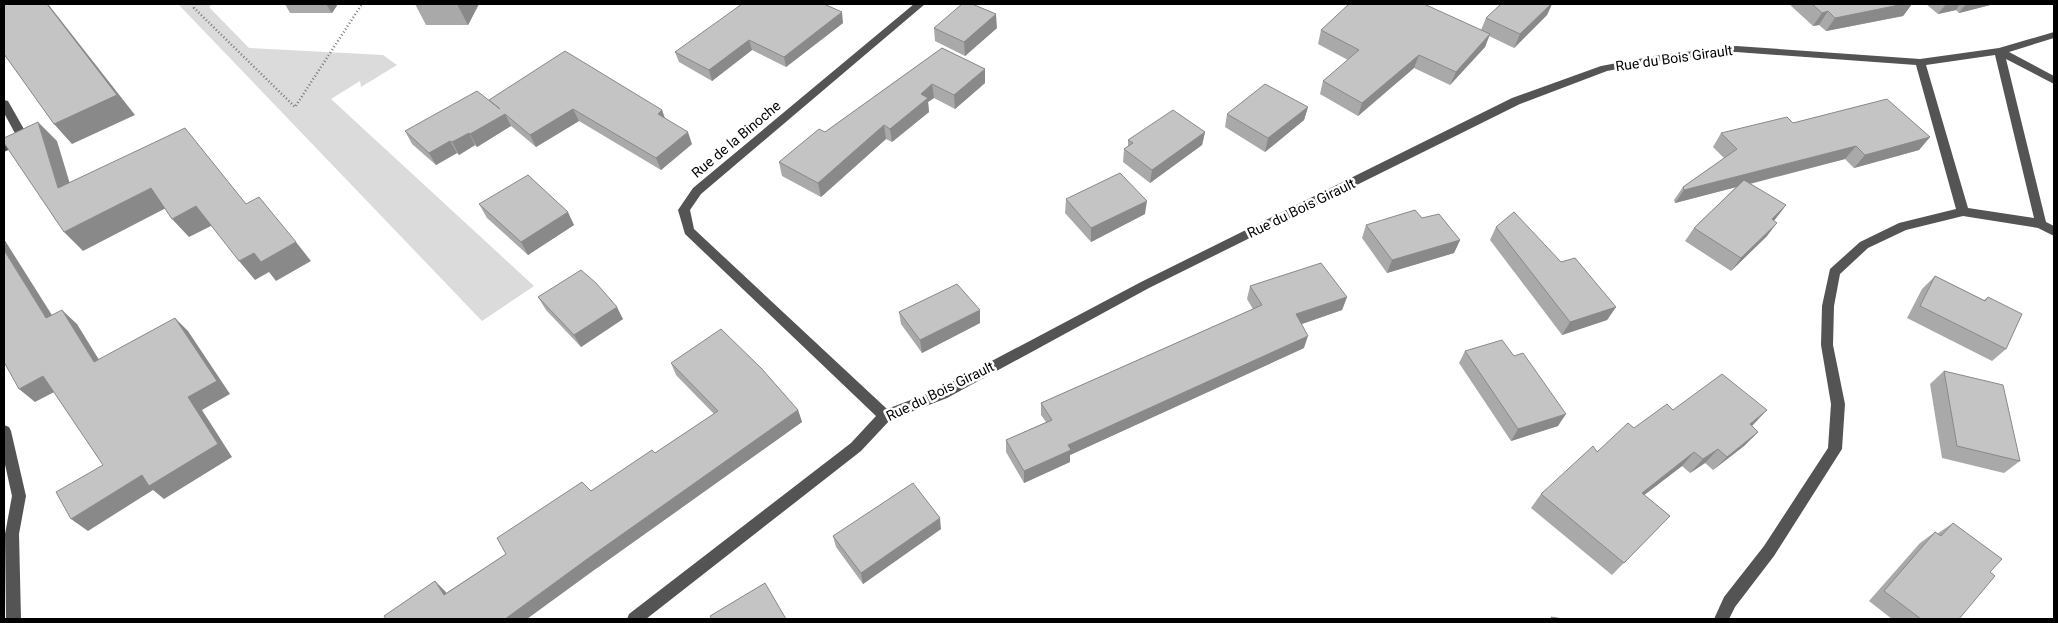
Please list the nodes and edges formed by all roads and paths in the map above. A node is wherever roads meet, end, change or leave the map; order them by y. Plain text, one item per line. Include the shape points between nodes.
1 (195, 4) edge
2 (362, 4) edge
3 (920, 4) edge
4 (2054, 36) edge
5 (1999, 51) junction
6 (1920, 62) junction
7 (2054, 80) edge
8 (4, 104) edge
9 (4, 148) edge
10 (1963, 212) junction
11 (2041, 224) junction
12 (2054, 232) edge
13 (885, 416) junction
14 (4, 431) edge
15 (14, 619) edge
16 (634, 619) edge
17 (1722, 619) edge

1 - 2 path via 194,8 295,107
3 - 13 street, Rue de la Binoche via 697,191 684,210 689,231
4 - 5 street, Rue du Bois Girault
5 - 6 street, Rue du Bois Girault
5 - 7 street
5 - 11 street
6 - 10 street
6 - 13 street, Rue du Bois Girault via 1736,49 1606,68 1516,101 1145,285 942,394
8 - 9 street via 23,138
10 - 11 street
10 - 17 street via 1903,226 1864,245 1834,272 1828,306 1827,345 1838,404 1835,449 1769,551 1729,602
11 - 12 street
13 - 16 street, Rue du Bois Girault via 856,447
14 - 15 street via 19,496 12,534

